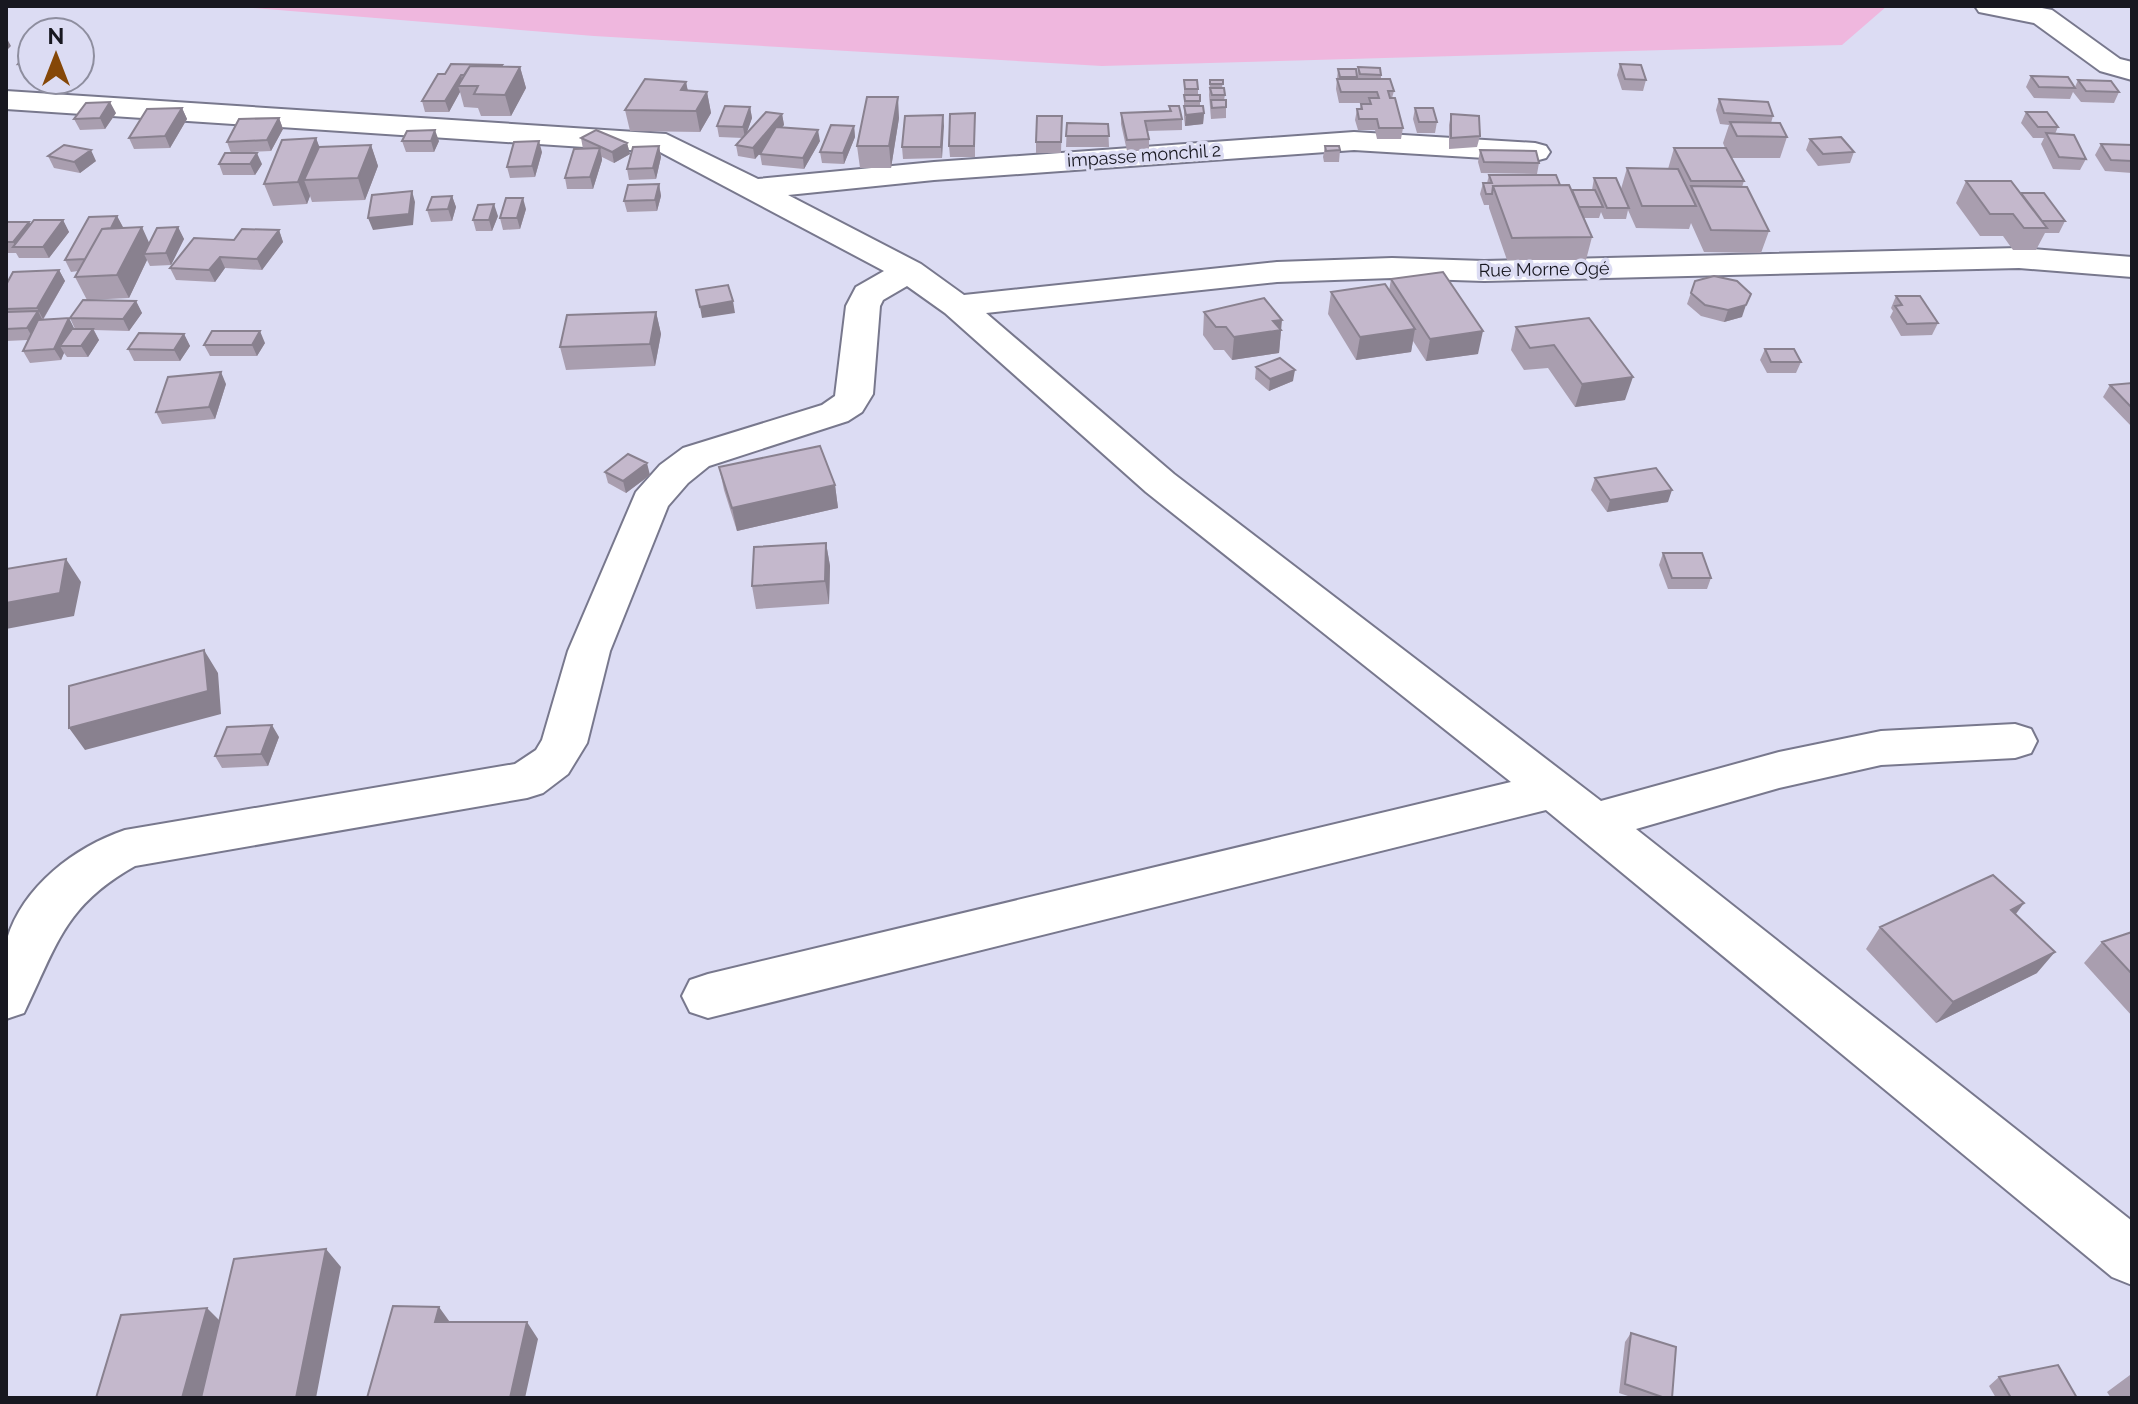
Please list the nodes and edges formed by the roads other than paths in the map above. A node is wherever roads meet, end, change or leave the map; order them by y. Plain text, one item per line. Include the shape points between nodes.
1 (1988, 6) edge
2 (2132, 71) edge
3 (6, 100) edge
4 (1535, 152) edge
5 (753, 189) junction
6 (2132, 267) edge
7 (909, 271) junction
8 (957, 306) junction
9 (2015, 741) dead end
10 (1554, 790) junction
11 (1594, 822) junction
12 (708, 996) dead end
13 (6, 997) edge
14 (2132, 1257) edge

1 - 2 street via 2042,16 2110,65
3 - 5 street via 666,143
4 - 5 street, impasse monchil 2 via 1354,141 963,168
5 - 7 street
6 - 8 street, Rue Morne Ogé via 2019,258 1291,271
7 - 8 street
7 - 13 street via 868,294 855,394 849,404 696,457 650,501 589,651 564,743 552,762 527,780 125,849 92,865 62,890 42,917
8 - 10 street via 1160,483
9 - 11 street via 1881,748 1779,770
10 - 11 street
10 - 12 street
11 - 14 street

